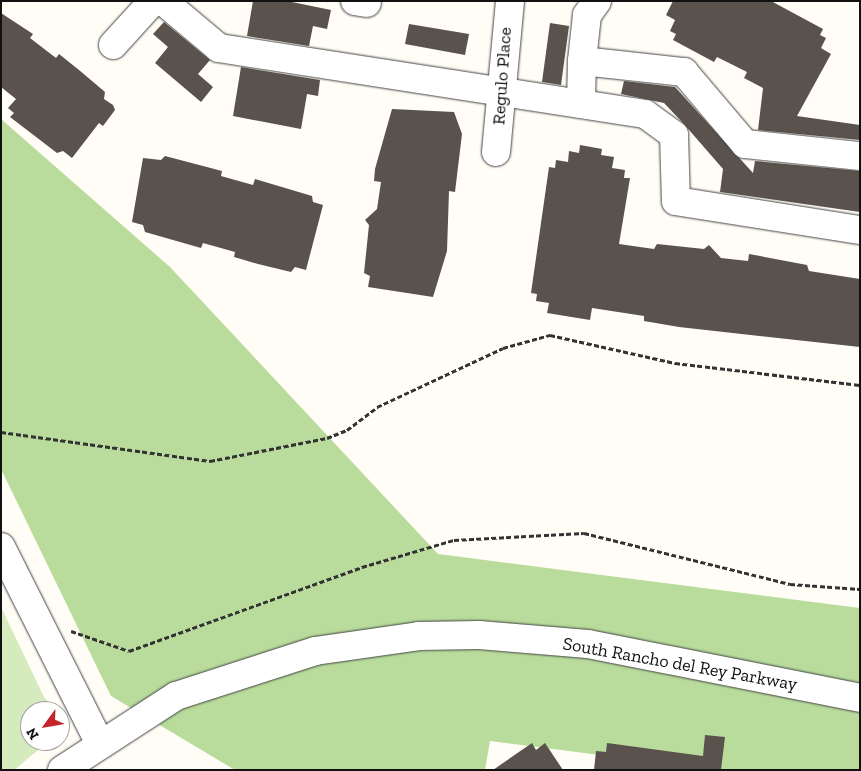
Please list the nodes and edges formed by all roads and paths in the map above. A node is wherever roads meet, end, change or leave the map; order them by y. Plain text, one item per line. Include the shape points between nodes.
1 (153, 1) edge
2 (163, 1) edge
3 (510, 1) edge
4 (596, 1) edge
5 (113, 45) dead end
6 (582, 61) junction
7 (504, 92) junction
8 (581, 104) junction
9 (496, 152) dead end
10 (860, 156) edge
11 (860, 230) edge
12 (860, 385) edge
13 (1, 432) edge
14 (1, 547) edge
15 (860, 589) edge
16 (37, 619) junction
17 (860, 698) edge
18 (99, 742) junction
19 (62, 770) edge

1 - 5 street
2 - 7 street via 219,48
3 - 7 street, Regulo Place
4 - 6 street via 587,15
6 - 8 street
6 - 10 street via 684,72 745,144
7 - 8 street
7 - 9 street, Regulo Place
8 - 11 street via 645,114 674,135 676,201
12 - 13 path via 675,363 550,335 503,348 377,407 347,430 327,438 210,461
14 - 16 street
15 - 16 path via 790,584 584,533 454,540 362,567 129,651
16 - 18 street
17 - 18 street, South Rancho del Rey Parkway via 588,644 479,635 419,636 315,651 176,696
18 - 19 street, South Rancho del Rey Parkway

